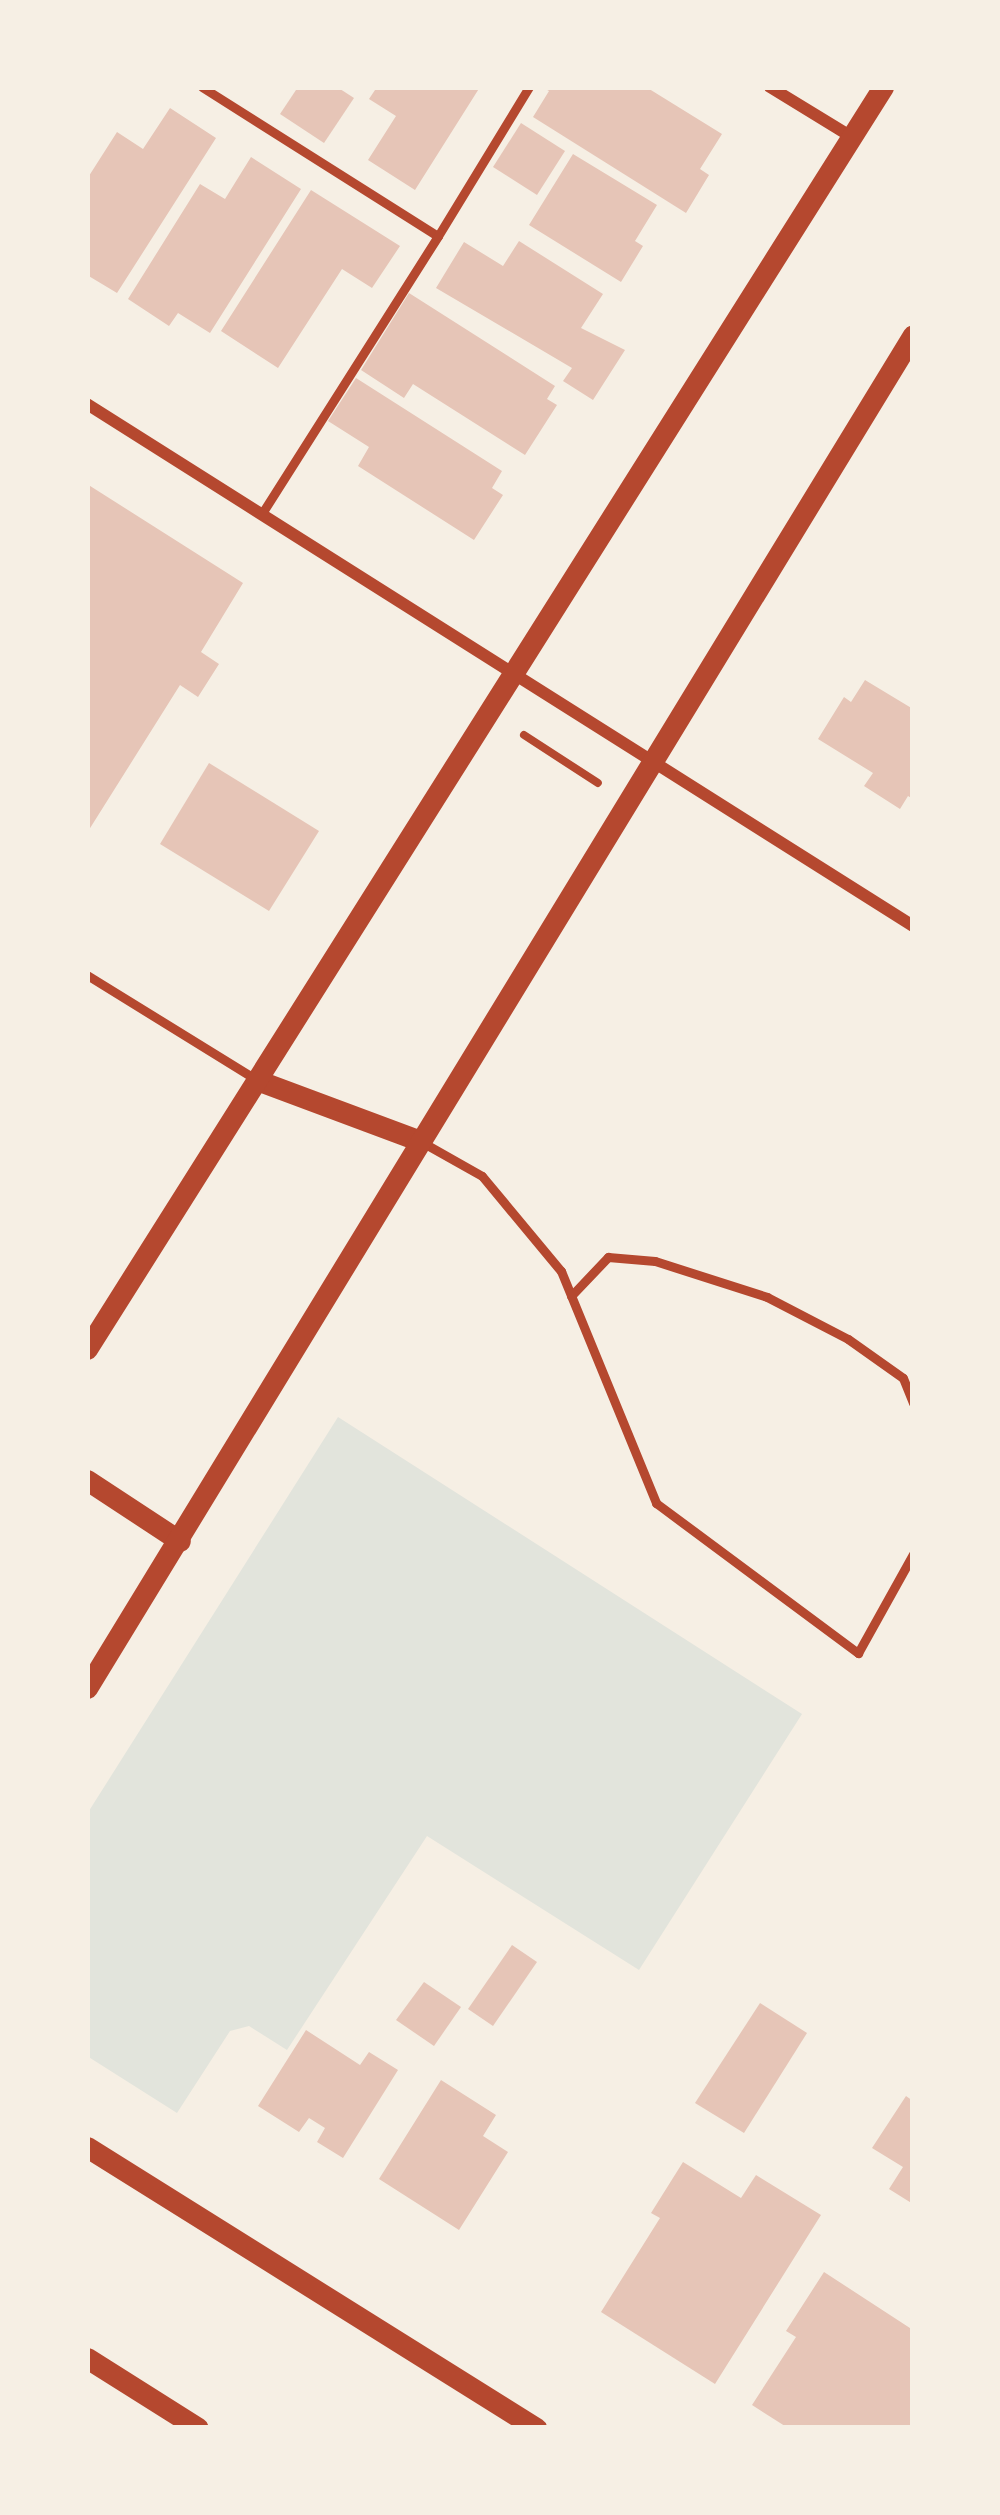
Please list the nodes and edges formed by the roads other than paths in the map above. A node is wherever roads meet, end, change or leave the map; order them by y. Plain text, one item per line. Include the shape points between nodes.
1 (202, 87) edge
2 (529, 87) edge
3 (770, 87) edge
4 (883, 87) edge
5 (852, 137) junction
6 (438, 236) junction
7 (913, 335) edge
8 (87, 404) edge
9 (262, 513) junction
10 (516, 673) junction
11 (651, 758) junction
12 (913, 926) edge
13 (87, 975) edge
14 (257, 1080) junction
15 (420, 1141) junction
16 (571, 1296) junction
17 (87, 1348) edge
18 (913, 1403) edge
19 (87, 1480) edge
20 (180, 1541) junction
21 (913, 1554) edge
22 (87, 1688) edge
23 (87, 2147) edge
24 (87, 2358) edge
25 (198, 2428) edge
26 (536, 2428) edge

1 - 6 lane
2 - 6 lane
3 - 5 street
4 - 5 street
5 - 10 street
6 - 9 lane
7 - 11 street
8 - 9 street
9 - 10 street
10 - 11 street
10 - 14 street
11 - 12 street
11 - 15 street
13 - 14 lane
14 - 15 street
14 - 17 street
15 - 16 lane via 482,1176 561,1271
15 - 20 street
16 - 18 lane via 608,1257 655,1261 767,1297 848,1339 903,1378
16 - 21 lane via 656,1502 748,1575 858,1653
19 - 20 street
20 - 22 street
23 - 26 street
24 - 25 street

